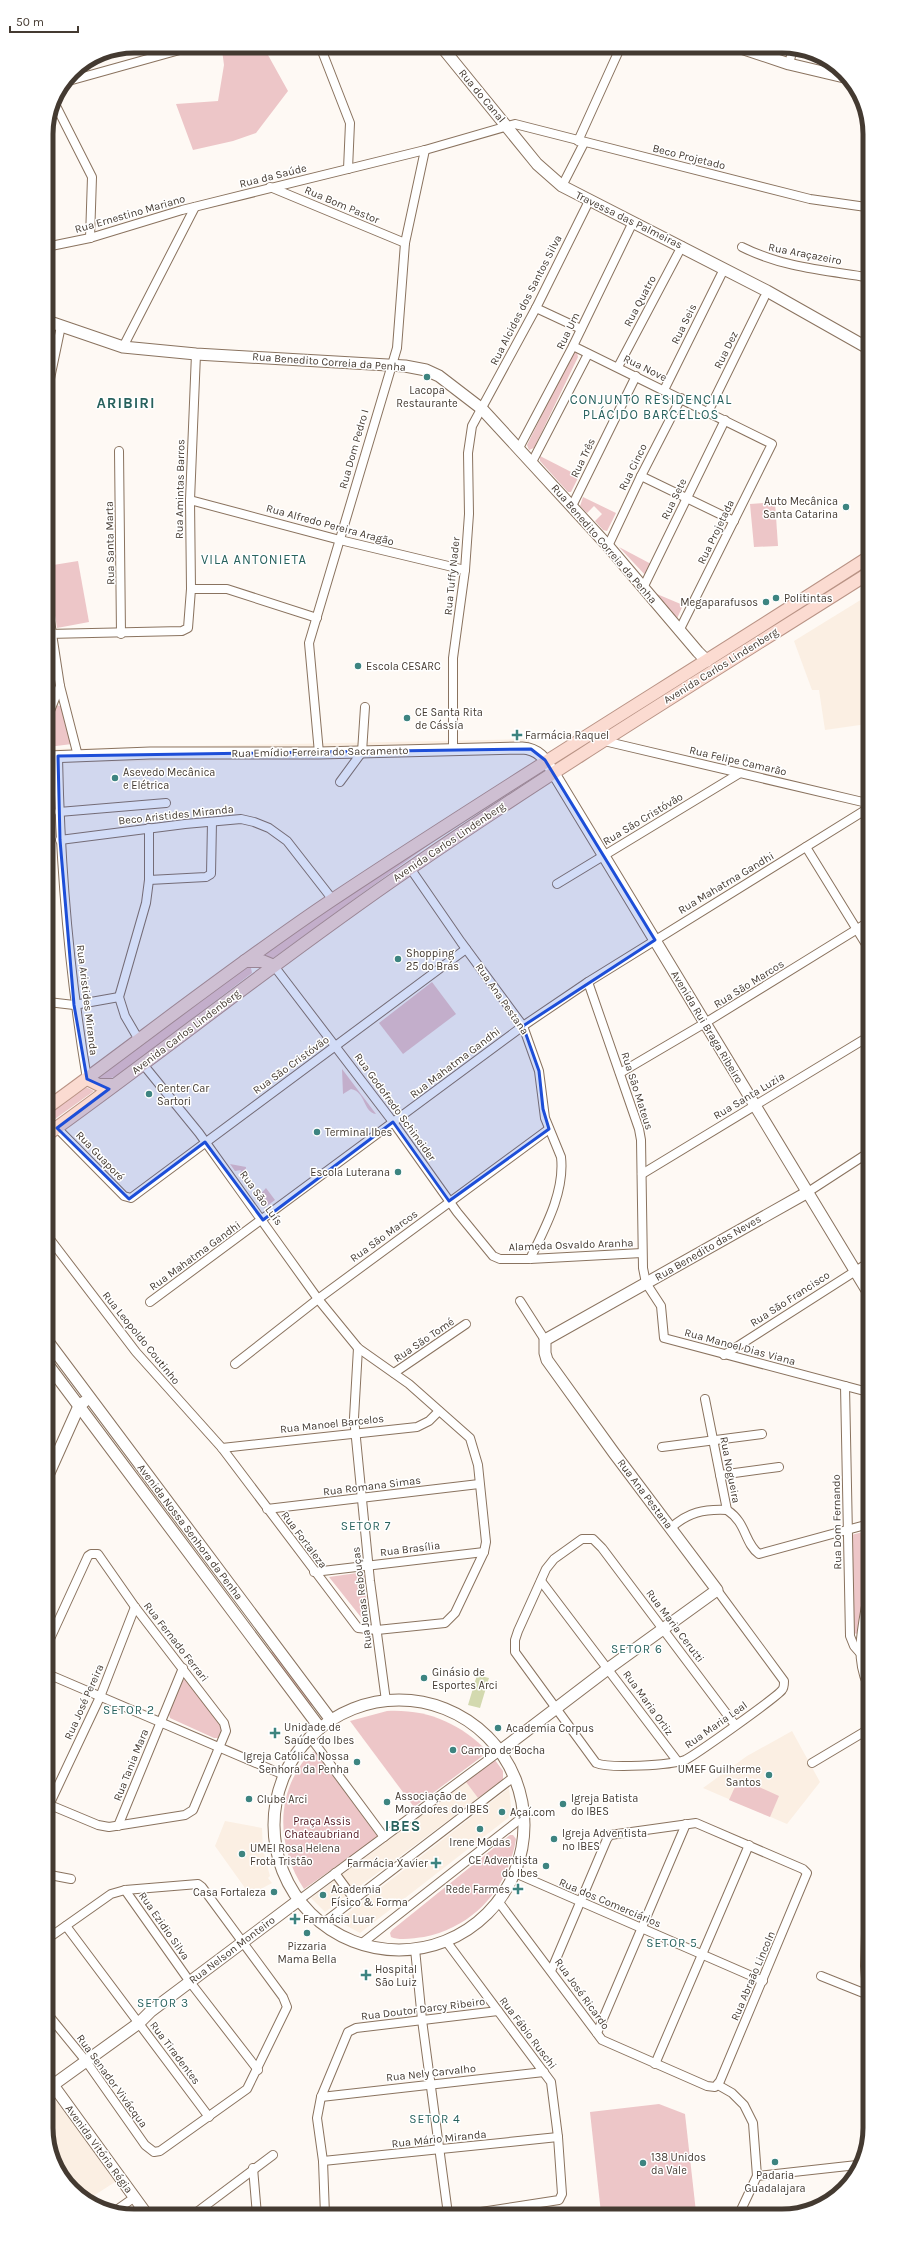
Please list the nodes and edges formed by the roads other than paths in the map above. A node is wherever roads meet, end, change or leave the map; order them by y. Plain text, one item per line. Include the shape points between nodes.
1 (156, 53) edge
2 (323, 53) edge
3 (447, 53) edge
4 (618, 53) edge
5 (757, 53) edge
6 (792, 54) edge
7 (789, 64) junction
8 (836, 74) edge
9 (75, 79) edge
10 (57, 108) edge
11 (508, 127) junction
12 (581, 142) junction
13 (425, 150) junction
14 (348, 169) junction
15 (562, 186) junction
16 (270, 187) junction
17 (589, 201) junction
18 (195, 207) junction
19 (863, 207) edge
20 (633, 222) junction
21 (90, 238) junction
22 (405, 243) junction
23 (53, 246) edge
24 (682, 246) junction
25 (742, 247) dead end
26 (724, 269) junction
27 (863, 277) edge
28 (766, 295) junction
29 (536, 308) junction
30 (53, 323) edge
31 (61, 326) junction
32 (580, 329) junction
33 (863, 345) edge
34 (573, 346) junction
35 (123, 348) junction
36 (196, 354) junction
37 (588, 354) junction
38 (53, 364) edge
39 (390, 365) junction
40 (618, 367) junction
41 (636, 376) junction
42 (664, 390) junction
43 (681, 398) junction
44 (482, 409) junction
45 (708, 412) junction
46 (725, 420) junction
47 (772, 444) joint
48 (519, 448) junction
49 (119, 450) dead end
50 (532, 462) junction
51 (641, 476) junction
52 (687, 498) junction
53 (190, 500) junction
54 (572, 506) junction
55 (734, 521) junction
56 (340, 540) junction
57 (608, 546) junction
58 (863, 561) edge
59 (465, 570) junction
60 (863, 578) edge
61 (643, 588) junction
62 (191, 589) junction
63 (317, 618) junction
64 (680, 631) junction
65 (53, 634) edge
66 (121, 634) junction
67 (53, 650) edge
68 (707, 661) junction
69 (717, 670) junction
70 (60, 686) junction
71 (53, 704) edge
72 (53, 706) edge
73 (66, 706) junction
74 (365, 706) dead end
75 (604, 741) junction
76 (527, 748) joint
77 (453, 749) junction
78 (362, 752) junction
79 (319, 753) junction
80 (53, 756) edge
81 (78, 756) junction
82 (549, 767) junction
83 (740, 773) junction
84 (340, 782) dead end
85 (863, 802) edge
86 (166, 803) dead end
87 (863, 811) edge
88 (59, 812) junction
89 (212, 822) junction
90 (149, 828) junction
91 (60, 840) junction
92 (806, 847) junction
93 (604, 856) junction
94 (410, 868) junction
95 (149, 880) junction
96 (556, 884) dead end
97 (333, 900) junction
98 (863, 926) edge
99 (857, 930) junction
100 (655, 940) junction
101 (863, 940) edge
102 (466, 949) junction
103 (245, 961) junction
104 (274, 966) junction
105 (588, 982) junction
106 (119, 997) junction
107 (53, 1002) edge
108 (74, 1004) junction
109 (705, 1023) junction
110 (523, 1026) junction
111 (139, 1040) junction
112 (863, 1040) edge
113 (336, 1046) junction
114 (142, 1063) junction
115 (620, 1073) junction
116 (87, 1079) junction
117 (114, 1085) junction
118 (53, 1103) edge
119 (755, 1105) junction
120 (394, 1122) junction
121 (549, 1129) junction
122 (53, 1131) edge
123 (205, 1142) junction
124 (863, 1156) edge
125 (642, 1174) junction
126 (808, 1192) junction
127 (129, 1199) joint
128 (449, 1201) junction
129 (263, 1220) junction
130 (53, 1243) edge
131 (642, 1254) junction
132 (500, 1259) joint
133 (530, 1259) junction
134 (863, 1266) edge
135 (856, 1270) junction
136 (646, 1283) junction
137 (863, 1283) edge
138 (318, 1299) junction
139 (520, 1301) dead end
140 (150, 1302) dead end
141 (466, 1324) dead end
142 (545, 1340) junction
143 (53, 1348) edge
144 (358, 1348) junction
145 (724, 1355) junction
146 (235, 1364) dead end
147 (53, 1371) edge
148 (394, 1373) junction
149 (845, 1386) junction
150 (863, 1391) edge
151 (89, 1397) junction
152 (705, 1399) dead end
153 (79, 1406) junction
154 (439, 1411) junction
155 (355, 1432) junction
156 (762, 1434) dead end
157 (713, 1441) junction
158 (662, 1447) dead end
159 (222, 1448) junction
160 (134, 1457) junction
161 (53, 1464) edge
162 (124, 1465) junction
163 (779, 1467) dead end
164 (720, 1476) junction
165 (479, 1484) junction
166 (363, 1498) junction
167 (267, 1509) junction
168 (727, 1510) junction
169 (177, 1514) junction
170 (166, 1522) junction
171 (863, 1526) edge
172 (671, 1528) junction
173 (848, 1530) junction
174 (596, 1541) joint
175 (484, 1552) junction
176 (369, 1565) junction
177 (314, 1572) junction
178 (541, 1580) junction
179 (717, 1590) junction
180 (136, 1608) junction
181 (664, 1628) junction
182 (377, 1630) junction
183 (53, 1635) edge
184 (863, 1640) edge
185 (274, 1644) junction
186 (264, 1653) junction
187 (861, 1654) junction
188 (863, 1665) edge
189 (183, 1668) junction
190 (609, 1668) junction
191 (53, 1676) edge
192 (784, 1681) joint
193 (100, 1697) junction
194 (386, 1701) junction
195 (557, 1708) junction
196 (331, 1720) junction
197 (160, 1722) junction
198 (735, 1725) junction
199 (320, 1728) junction
200 (863, 1732) edge
201 (310, 1737) junction
202 (220, 1748) junction
203 (500, 1751) junction
204 (678, 1762) junction
205 (812, 1762) dead end
206 (284, 1775) junction
207 (515, 1776) junction
208 (53, 1798) edge
209 (53, 1805) edge
210 (524, 1816) junction
211 (686, 1824) junction
212 (118, 1826) junction
213 (384, 1837) junction
214 (749, 1845) junction
215 (335, 1873) junction
216 (515, 1873) junction
217 (53, 1876) edge
218 (71, 1879) dead end
219 (125, 1890) junction
220 (354, 1899) junction
221 (299, 1900) junction
222 (498, 1901) junction
223 (581, 1902) junction
224 (322, 1924) junction
225 (66, 1926) junction
226 (641, 1928) junction
227 (53, 1935) edge
228 (243, 1941) junction
229 (446, 1941) junction
230 (361, 1944) junction
231 (415, 1949) junction
232 (702, 1954) junction
233 (551, 1971) junction
234 (821, 1976) dead end
235 (763, 1981) junction
236 (190, 1982) junction
237 (863, 1993) edge
238 (498, 2011) junction
239 (422, 2020) junction
240 (53, 2021) edge
241 (139, 2023) junction
242 (596, 2033) junction
243 (86, 2061) junction
244 (655, 2064) junction
245 (258, 2070) junction
246 (544, 2072) junction
247 (53, 2083) edge
248 (430, 2085) junction
249 (717, 2086) junction
250 (53, 2087) edge
251 (321, 2097) junction
252 (209, 2116) junction
253 (558, 2137) junction
254 (441, 2150) junction
255 (273, 2155) dead end
256 (323, 2161) junction
257 (854, 2165) edge
258 (254, 2168) junction
259 (757, 2176) junction
260 (135, 2197) junction
261 (120, 2207) edge
262 (143, 2209) edge
263 (201, 2209) edge
264 (257, 2209) edge
265 (325, 2209) edge
266 (447, 2209) edge
267 (502, 2209) edge
268 (741, 2209) edge

1 - 9 street
2 - 14 street via 350,123
3 - 11 street, Rua do Canal
4 - 12 street
5 - 7 street
6 - 7 street
7 - 8 street
10 - 21 street via 92,176
11 - 12 street, Beco Projetado via 515,124
11 - 13 street, Rua da Saúde
11 - 15 street, Travessa das Palmeiras via 537,164
12 - 15 street
12 - 19 street, Beco Projetado via 810,199
13 - 14 street, Rua da Saúde
13 - 22 street, Rua Dom Pedro I
14 - 16 street, Rua da Saúde
15 - 17 street, Travessa das Palmeiras
16 - 18 street, Rua da Saúde
16 - 22 street, Rua Bom Pastor
17 - 20 street, Travessa das Palmeiras
17 - 29 street, Rua Alcides dos Santos Silva
18 - 21 street, Rua Ernestino Mariano
18 - 35 street
20 - 24 street, Travessa das Palmeiras
20 - 32 street, Rua Um
21 - 23 street, Rua Ernestino Mariano
22 - 39 street, Rua Dom Pedro I via 399,336
24 - 26 street, Travessa das Palmeiras
24 - 40 street, Rua Quatro
25 - 27 street, Rua Araçazeiro via 765,259 789,265
26 - 28 street, Travessa das Palmeiras
26 - 42 street, Rua Seis
28 - 33 street, Travessa das Palmeiras
28 - 45 street, Rua Dez
29 - 32 street
29 - 44 street, Rua Alcides dos Santos Silva
30 - 31 street, Rua Benedito Correia da Penha
31 - 35 street, Rua Benedito Correia da Penha
31 - 38 street
32 - 34 street, Rua Um
34 - 37 street, Rua Nove
34 - 48 street, Rua Um
35 - 36 street, Rua Benedito Correia da Penha
36 - 39 street, Rua Benedito Correia da Penha
36 - 53 street, Rua Amintas Barros
37 - 40 street, Rua Nove
37 - 50 street
39 - 44 street, Rua Benedito Correia da Penha via 426,370 439,376
39 - 56 street, Rua Dom Pedro I
40 - 41 street, Rua Nove
41 - 42 street, Rua Nove
41 - 54 street, Rua Três
42 - 43 street, Rua Nove
43 - 45 street, Rua Nove
43 - 51 street, Rua Cinco
44 - 48 street, Rua Benedito Correia da Penha
44 - 59 street, Rua Tuffy Nader via 472,426 468,445 469,514
45 - 46 street, Rua Nove
46 - 47 street, Rua Nove
46 - 52 street, Rua Sete
47 - 55 street, Rua Projetada
48 - 50 street, Rua Benedito Correia da Penha
49 - 66 street, Rua Santa Marta
50 - 54 street, Rua Benedito Correia da Penha
51 - 52 street
51 - 57 street, Rua Cinco
52 - 55 street
52 - 61 street, Rua Sete
53 - 56 street, Rua Alfredo Pereira Aragão
53 - 62 street, Rua Amintas Barros
54 - 57 street, Rua Benedito Correia da Penha
55 - 64 street, Rua Projetada
56 - 59 street, Rua Alfredo Pereira Aragão
56 - 63 street, Rua Dom Pedro I
57 - 61 street, Rua Benedito Correia da Penha
58 - 68 main road, Avenida Carlos Lindenberg
59 - 77 street, Rua Tuffy Nader via 453,658
60 - 69 main road, Avenida Carlos Lindenberg
61 - 64 street, Rua Benedito Correia da Penha
62 - 63 street via 227,589
62 - 66 street, Rua Amintas Barros via 190,625 182,632
63 - 79 street, Rua Dom Pedro I via 309,643
64 - 68 street, Rua Benedito Correia da Penha
65 - 66 street
67 - 70 street
68 - 69 main road
68 - 82 main road, Avenida Carlos Lindenberg
69 - 75 main road, Avenida Carlos Lindenberg
70 - 71 street
70 - 73 street
72 - 73 street via 60,702
73 - 81 street
74 - 78 street
75 - 82 main road, Avenida Carlos Lindenberg
75 - 83 street, Rua Felipe Camarão
76 - 77 street, Rua Emídio Ferreira do Sacramento
76 - 82 street, Avenida Rui Braga Ribeiro via 539,753
77 - 78 street, Rua Emídio Ferreira do Sacramento
78 - 79 street, Rua Emídio Ferreira do Sacramento
78 - 84 street
79 - 81 street, Rua Emídio Ferreira do Sacramento
80 - 81 street, Rua Emídio Ferreira do Sacramento
80 - 88 street, Rua Aristides Miranda
82 - 93 street, Avenida Rui Braga Ribeiro
82 - 94 main road, Avenida Carlos Lindenberg
82 - 97 main road, Avenida Carlos Lindenberg
83 - 85 street, Rua Felipe Camarão
83 - 93 street, Rua São Cristóvão
86 - 88 street
87 - 92 street, Rua Mahatma Gandhi
88 - 91 street, Rua Aristides Miranda
89 - 90 street, Beco Aristides Miranda
89 - 95 street via 211,874 206,877
89 - 97 street, Beco Aristides Miranda via 254,822 278,833
90 - 91 street, Beco Aristides Miranda
90 - 95 street
91 - 108 street, Rua Aristides Miranda
92 - 99 street
92 - 100 street, Rua Mahatma Gandhi
93 - 96 street, Rua São Cristóvão
93 - 100 street, Avenida Rui Braga Ribeiro
94 - 102 street, Rua Ana Pestana
94 - 104 main road, Avenida Carlos Lindenberg
95 - 106 street via 146,903
97 - 103 main road, Avenida Carlos Lindenberg
98 - 99 street, Rua São Marcos
99 - 101 street
99 - 109 street, Rua São Marcos
100 - 105 street, Rua Mahatma Gandhi
100 - 109 street, Avenida Rui Braga Ribeiro
102 - 110 street, Rua Ana Pestana
102 - 113 street, Rua São Cristóvão
103 - 104 main road via 262,961
103 - 111 main road, Avenida Carlos Lindenberg
104 - 113 street, Rua Godofredo Schineider
104 - 114 main road, Avenida Carlos Lindenberg
105 - 110 street, Rua Mahatma Gandhi
105 - 115 street, Rua São Mateus
106 - 108 street
106 - 111 street via 125,1016
107 - 108 street
108 - 116 street, Rua Aristides Miranda
109 - 115 street, Rua São Marcos
109 - 119 street, Avenida Rui Braga Ribeiro
110 - 120 street, Rua Mahatma Gandhi
110 - 121 street, Rua Ana Pestana via 539,1071 543,1109
111 - 116 main road, Avenida Carlos Lindenberg
112 - 119 street, Rua Santa Luzia
113 - 120 street, Rua Godofredo Schineider
113 - 123 street, Rua São Cristóvão
114 - 117 main road, Avenida Carlos Lindenberg
114 - 123 street, Rua São Luís
115 - 125 street, Rua São Mateus via 639,1128
116 - 117 main road via 99,1085
116 - 118 main road, Avenida Carlos Lindenberg
117 - 122 main road, Avenida Carlos Lindenberg
119 - 125 street, Rua Santa Luzia
119 - 126 street, Avenida Rui Braga Ribeiro
120 - 128 street, Rua Godofredo Schineider
120 - 129 street, Rua Mahatma Gandhi
121 - 128 street, Rua São Marcos
121 - 133 street, Rua Ana Pestana via 561,1157 562,1174 549,1219
122 - 127 street, Rua Guaporé
123 - 127 street, Rua São Cristóvão
123 - 129 street, Rua São Luís
124 - 126 street, Rua Benedito das Neves
125 - 131 street, Rua São Mateus
126 - 135 street, Avenida Rui Braga Ribeiro
126 - 136 street, Rua Benedito das Neves
128 - 132 street, Rua Godofredo Schineider via 489,1252
128 - 138 street, Rua São Marcos
129 - 138 street, Rua São Luís
129 - 140 street, Rua Mahatma Gandhi
130 - 159 street, Rua Leopoldo Coutinho via 136,1352
131 - 133 street, Alameda Osvaldo Aranha
131 - 136 street, Rua São Mateus
132 - 133 street, Alameda Osvaldo Aranha
134 - 135 street, Rua São Francisco
135 - 137 street, Avenida Rui Braga Ribeiro
135 - 145 street, Rua São Francisco
136 - 142 street, Rua Benedito das Neves
136 - 145 street, Rua Manoel Dias Viana via 661,1306 664,1338
138 - 144 street, Rua São Luís
138 - 146 street, Rua São Marcos
139 - 142 street, Rua Ana Pestana
141 - 148 street, Rua São Tomé
142 - 172 street, Rua Ana Pestana via 548,1360 614,1454
143 - 151 street, Avenida Nossa Senhora da Penha
144 - 148 street, Rua São Luís
144 - 155 street, Rua Jonas Rebouças
145 - 149 street, Rua Manoel Dias Viana
147 - 153 street, Avenida Nossa Senhora da Penha
148 - 154 street, Rua São Luís
149 - 150 street, Rua Manoel Dias Viana
149 - 173 street, Rua Dom Fernando
151 - 153 street
151 - 160 street, Avenida Nossa Senhora da Penha
152 - 157 street, Rua Nogueira
153 - 161 street
153 - 162 street, Avenida Nossa Senhora da Penha
154 - 155 street, Rua Manoel Barcelos via 429,1421 416,1426
154 - 165 street, Rua São Luís via 470,1438 478,1465
155 - 159 street, Rua Manoel Barcelos
155 - 166 street, Rua Jonas Rebouças
156 - 157 street
157 - 158 street
157 - 164 street, Rua Nogueira
159 - 167 street, Rua Fortaleza
160 - 162 street
160 - 169 street, Avenida Nossa Senhora da Penha
162 - 170 street, Avenida Nossa Senhora da Penha
163 - 164 street
164 - 168 street, Rua Nogueira
165 - 166 street, Rua Romana Simas
165 - 175 street, Rua São Luís via 485,1533
166 - 167 street, Rua Romana Simas
166 - 176 street, Rua Jonas Rebouças
167 - 177 street, Rua Fortaleza
168 - 172 street via 699,1511 680,1519
168 - 173 street, Rua Nogueira via 740,1520 754,1551 762,1554
169 - 170 street
169 - 185 street, Avenida Nossa Senhora da Penha
170 - 186 street, Avenida Nossa Senhora da Penha
171 - 173 street
172 - 179 street, Rua Ana Pestana
173 - 187 street, Rua Dom Fernando via 850,1636
174 - 178 street, Rua Maria Leal via 582,1539 554,1559 546,1568
174 - 181 street, Rua Maria Cerutti
175 - 176 street, Rua Brasília
175 - 182 street, Rua Fortaleza via 450,1620 445,1623
176 - 177 street, Rua Brasília
176 - 182 street, Rua Jonas Rebouças
177 - 182 street, Rua Fortaleza via 358,1628
178 - 190 street, Rua Maria Ortiz
178 - 195 street, Rua Maria Leal via 515,1640 515,1652
179 - 181 street
179 - 192 street, Rua Ana Pestana
180 - 183 street, Rua Fernado Ferrari via 101,1556 94,1553 88,1556
180 - 189 street, Rua Fernado Ferrari
180 - 193 street, Rua José Pereira
181 - 190 street
181 - 198 street, Rua Maria Cerutti
182 - 194 street, Rua Jonas Rebouças
184 - 187 street
185 - 186 street
185 - 196 street, Avenida Nossa Senhora da Penha
186 - 199 street, Avenida Nossa Senhora da Penha
187 - 188 street
189 - 197 street, Rua Tania Mara
189 - 202 street, Rua Fernado Ferrari via 226,1727
190 - 195 street
190 - 204 street, Rua Maria Ortiz
191 - 193 street
192 - 198 street, Rua Maria Leal via 781,1692
193 - 197 street
193 - 208 street, Rua José Pereira
194 - 196 street via 361,1706
194 - 203 street via 424,1702 448,1710 480,1730
195 - 203 street
195 - 204 street, Rua Maria Leal via 596,1763 603,1766 618,1766
196 - 199 street
197 - 202 street
197 - 212 street, Rua Tania Mara
198 - 204 street, Rua Maria Leal via 694,1755
199 - 201 street
200 - 205 street
201 - 206 street
201 - 213 street
202 - 206 street
202 - 212 street via 190,1813
203 - 207 street
203 - 213 street
206 - 221 street via 275,1807 275,1845 284,1875
207 - 210 street
207 - 220 street
209 - 212 street via 98,1825
210 - 216 street via 524,1843
210 - 230 street
211 - 214 street via 701,1824
211 - 223 street via 610,1835 606,1839
211 - 226 street
213 - 215 street
214 - 232 street
214 - 235 street, Rua Abraão Lincoln via 808,1873
215 - 220 street
215 - 221 street
216 - 222 street
216 - 223 street, Rua dos Comerciários
217 - 218 street
219 - 225 street via 101,1900
219 - 228 street via 198,1884
219 - 236 street, Rua Ezidio Silva
220 - 224 street
221 - 224 street
221 - 228 street, Rua Nelson Monteiro
222 - 229 street via 472,1927
222 - 233 street, Rua José Ricardo
223 - 226 street, Rua dos Comerciários
223 - 233 street
224 - 230 street
225 - 227 street
225 - 241 street, Rua Tiradentes
226 - 232 street, Rua dos Comerciários
226 - 242 street
228 - 236 street, Rua Nelson Monteiro
228 - 245 street via 283,1997 287,2008
229 - 231 street
229 - 238 street, Rua Fábio Ruschi
230 - 231 street via 387,1949
231 - 239 street
232 - 235 street, Rua dos Comerciários
232 - 244 street
233 - 242 street, Rua José Ricardo
234 - 237 street
235 - 249 street, Rua Abraão Lincoln
236 - 241 street, Rua Nelson Monteiro
236 - 245 street, Rua Ezidio Silva
238 - 239 street, Rua Doutor Darcy Ribeiro
238 - 246 street, Rua Fábio Ruschi
239 - 248 street
239 - 251 street, Rua Doutor Darcy Ribeiro via 356,2028 348,2032
240 - 243 street, Rua Senador Vivácqua
241 - 243 street, Rua Nelson Monteiro
241 - 252 street, Rua Tiradentes
242 - 244 street, Rua José Ricardo via 605,2042
243 - 247 street, Rua Nelson Monteiro
243 - 252 street, Rua Senador Vivácqua via 145,2145 154,2152 160,2151
244 - 249 street, Rua José Ricardo via 707,2086
245 - 252 street via 247,2089
246 - 248 street, Rua Nely Carvalho
246 - 253 street, Rua Fábio Ruschi via 553,2089
248 - 251 street, Rua Nely Carvalho
248 - 254 street
249 - 259 street, Rua José Ricardo via 732,2092 748,2110 753,2123
250 - 260 street, Avenida Vitória Régia
251 - 256 street, Rua Doutor Darcy Ribeiro via 317,2118
253 - 254 street, Rua Mário Miranda
253 - 267 street, Rua Fábio Ruschi via 562,2194 560,2198 556,2201
254 - 256 street, Rua Mário Miranda
254 - 266 street
255 - 258 street
256 - 265 street, Rua Doutor Darcy Ribeiro
257 - 259 street
258 - 263 street
258 - 264 street
259 - 268 street
260 - 261 street
260 - 262 street, Avenida Vitória Régia

